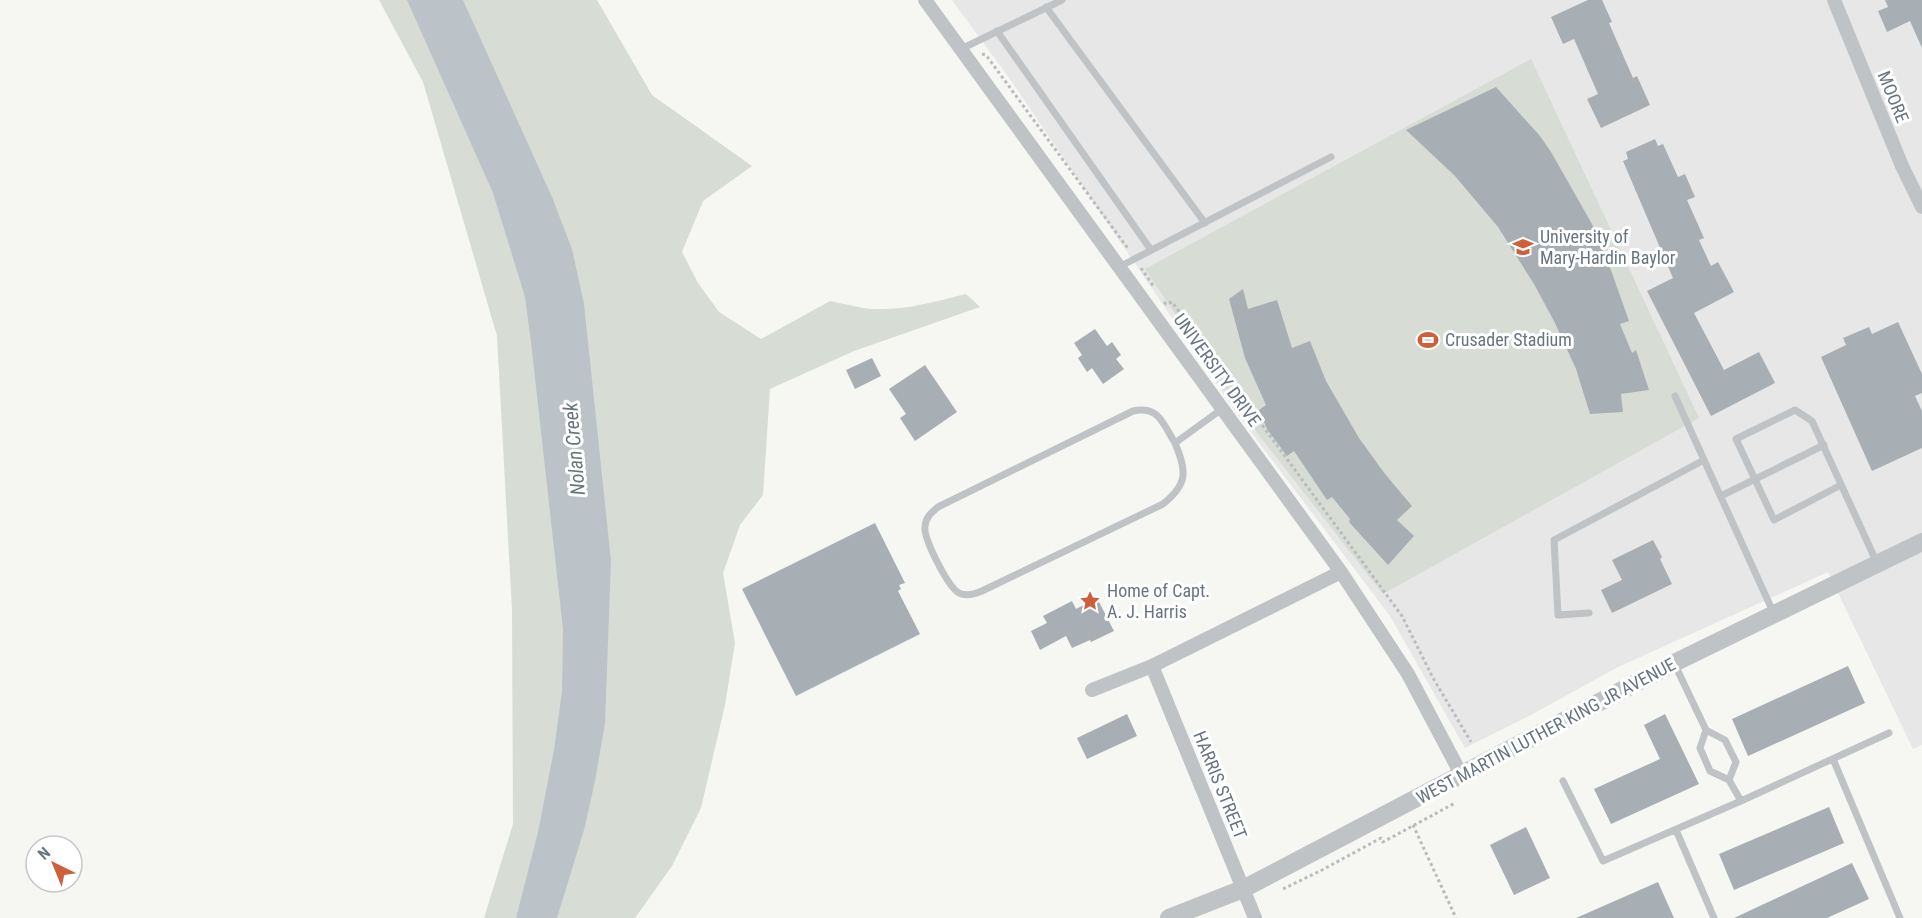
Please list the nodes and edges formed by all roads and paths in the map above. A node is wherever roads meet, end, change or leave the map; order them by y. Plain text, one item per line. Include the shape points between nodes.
1 (925, 0) edge
2 (1062, 0) edge
3 (1834, 0) edge
4 (1046, 7) junction
5 (996, 31) junction
6 (961, 49) junction
7 (1331, 157) dead end
8 (1922, 207) edge
9 (1205, 223) junction
10 (1151, 250) junction
11 (1135, 259) junction
12 (1119, 267) junction
13 (1675, 396) dead end
14 (1222, 409) junction
15 (1175, 443) junction
16 (1824, 445) junction
17 (1704, 460) junction
18 (1755, 479) junction
19 (1841, 485) junction
20 (1721, 496) junction
21 (1922, 542) edge
22 (1877, 563) junction
23 (1341, 572) junction
24 (1589, 613) dead end
25 (1774, 614) junction
26 (1674, 663) junction
27 (1152, 666) junction
28 (1092, 690) dead end
29 (1706, 730) junction
30 (1889, 733) dead end
31 (1471, 742) dead end
32 (1833, 759) junction
33 (1461, 774) junction
34 (1729, 780) junction
35 (1563, 781) dead end
36 (1741, 801) junction
37 (1455, 802) dead end
38 (1413, 825) junction
39 (1676, 830) junction
40 (1243, 889) junction
41 (1281, 890) dead end
42 (1169, 918) edge
43 (1255, 918) edge
44 (1456, 918) edge
45 (1714, 918) edge
46 (1900, 918) edge

1 - 6 street, UNIVERSITY DRIVE
2 - 4 lane
3 - 8 street, MOORE
4 - 5 lane
4 - 9 lane
5 - 6 lane
5 - 10 lane
6 - 11 path via 986,55
6 - 12 street, UNIVERSITY DRIVE
7 - 9 lane
9 - 10 lane
10 - 11 lane
11 - 12 lane
11 - 31 path via 1166,304 1172,302 1330,521 1381,585
12 - 14 street, UNIVERSITY DRIVE
13 - 17 lane
14 - 15 lane
14 - 23 street, UNIVERSITY DRIVE
15 - 15 lane via 1153,411 1133,411 938,507 928,515 925,538 952,587 960,594 982,591 1163,504 1177,493 1182,480 1184,463
16 - 18 lane
16 - 18 lane via 1812,421 1795,410 1736,439
16 - 19 lane
17 - 20 lane
17 - 24 lane via 1554,540 1558,615
18 - 19 lane via 1774,520
18 - 20 lane
19 - 22 lane
20 - 25 lane
21 - 22 street, WEST MARTIN LUTHER KING JR AVENUE
22 - 25 street, WEST MARTIN LUTHER KING JR AVENUE
23 - 27 street
23 - 33 street, UNIVERSITY DRIVE via 1408,674
25 - 26 street, WEST MARTIN LUTHER KING JR AVENUE
26 - 29 lane
26 - 33 street, WEST MARTIN LUTHER KING JR AVENUE
27 - 28 street
27 - 40 street, HARRIS STREET
29 - 34 lane via 1700,748 1710,771
29 - 34 lane via 1725,740 1736,762
30 - 32 lane
32 - 36 lane
32 - 46 lane
33 - 40 street, WEST MARTIN LUTHER KING JR AVENUE
34 - 36 lane
35 - 39 lane via 1603,861
36 - 39 lane
37 - 38 path
38 - 41 path
38 - 44 path
39 - 45 lane
40 - 42 street, WEST MARTIN LUTHER KING JR AVENUE
40 - 43 street, HARRIS STREET

